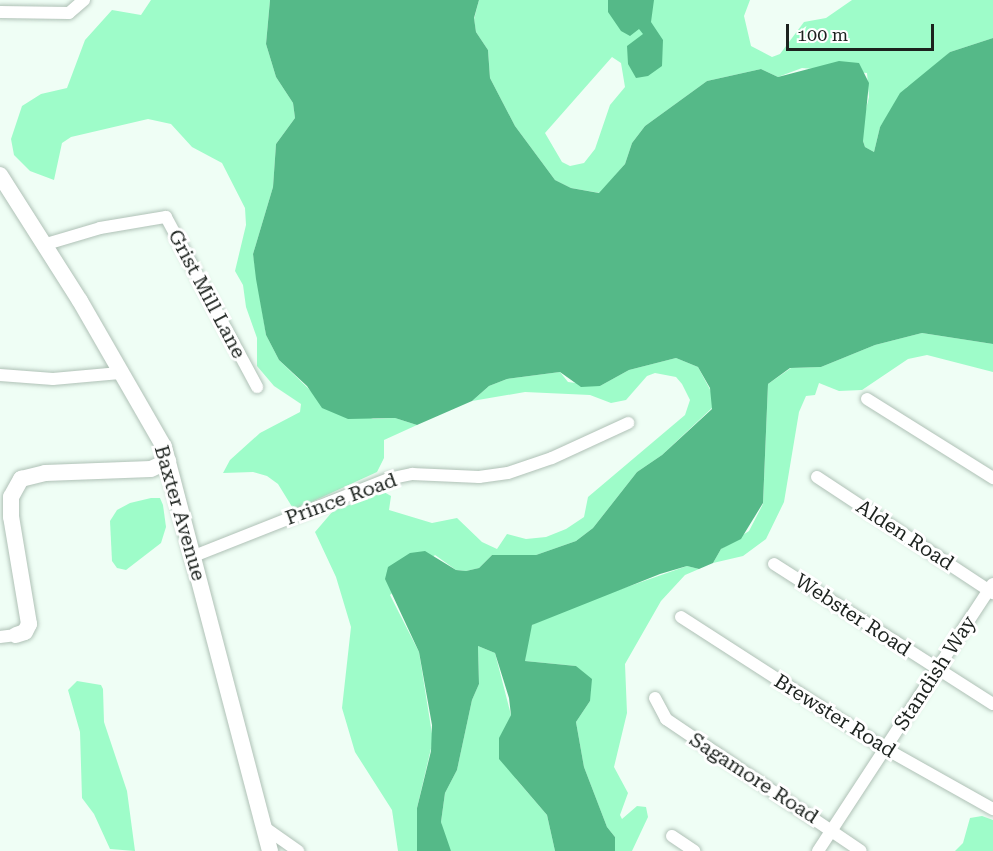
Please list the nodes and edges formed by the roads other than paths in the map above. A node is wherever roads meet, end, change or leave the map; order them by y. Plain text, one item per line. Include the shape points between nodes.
1 (84, 0) edge
2 (0, 12) edge
3 (0, 176) edge
4 (43, 245) junction
5 (120, 373) junction
6 (0, 375) edge
7 (257, 387) dead end
8 (867, 399) dead end
9 (628, 423) dead end
10 (168, 461) junction
11 (817, 477) dead end
12 (993, 478) edge
13 (5, 517) edge
14 (194, 556) junction
15 (774, 564) dead end
16 (992, 589) edge
17 (681, 617) dead end
18 (8, 636) edge
19 (937, 669) junction
20 (655, 698) dead end
21 (993, 704) edge
22 (886, 749) junction
23 (993, 809) edge
24 (264, 827) junction
25 (832, 829) junction
26 (672, 836) dead end
27 (270, 851) edge
28 (298, 851) edge
29 (694, 851) edge
30 (818, 851) edge
31 (861, 851) edge

1 - 2 street via 69,13
3 - 4 street, Baxter Avenue
4 - 5 street, Baxter Avenue
4 - 7 street, Grist Mill Lane via 100,228 166,217
5 - 6 street via 53,379
5 - 10 street, Baxter Avenue via 154,428
8 - 12 street
9 - 14 street, Prince Road via 552,458 508,473 479,477 412,474 388,479
10 - 13 street via 151,469 45,473 21,479 10,497
10 - 14 street, Baxter Avenue
11 - 16 street, Alden Road
13 - 18 street via 29,624 29,629
14 - 24 street, Baxter Avenue
15 - 19 street, Webster Road
16 - 19 street, Standish Way
17 - 22 street, Brewster Road
19 - 21 street, Webster Road
19 - 22 street, Standish Way
20 - 25 street, Sagamore Road via 666,719
22 - 23 street, Brewster Road
22 - 25 street, Standish Way
24 - 27 street, Baxter Avenue
24 - 28 street
25 - 30 street, Standish Way
25 - 31 street, Sagamore Road
26 - 29 street

